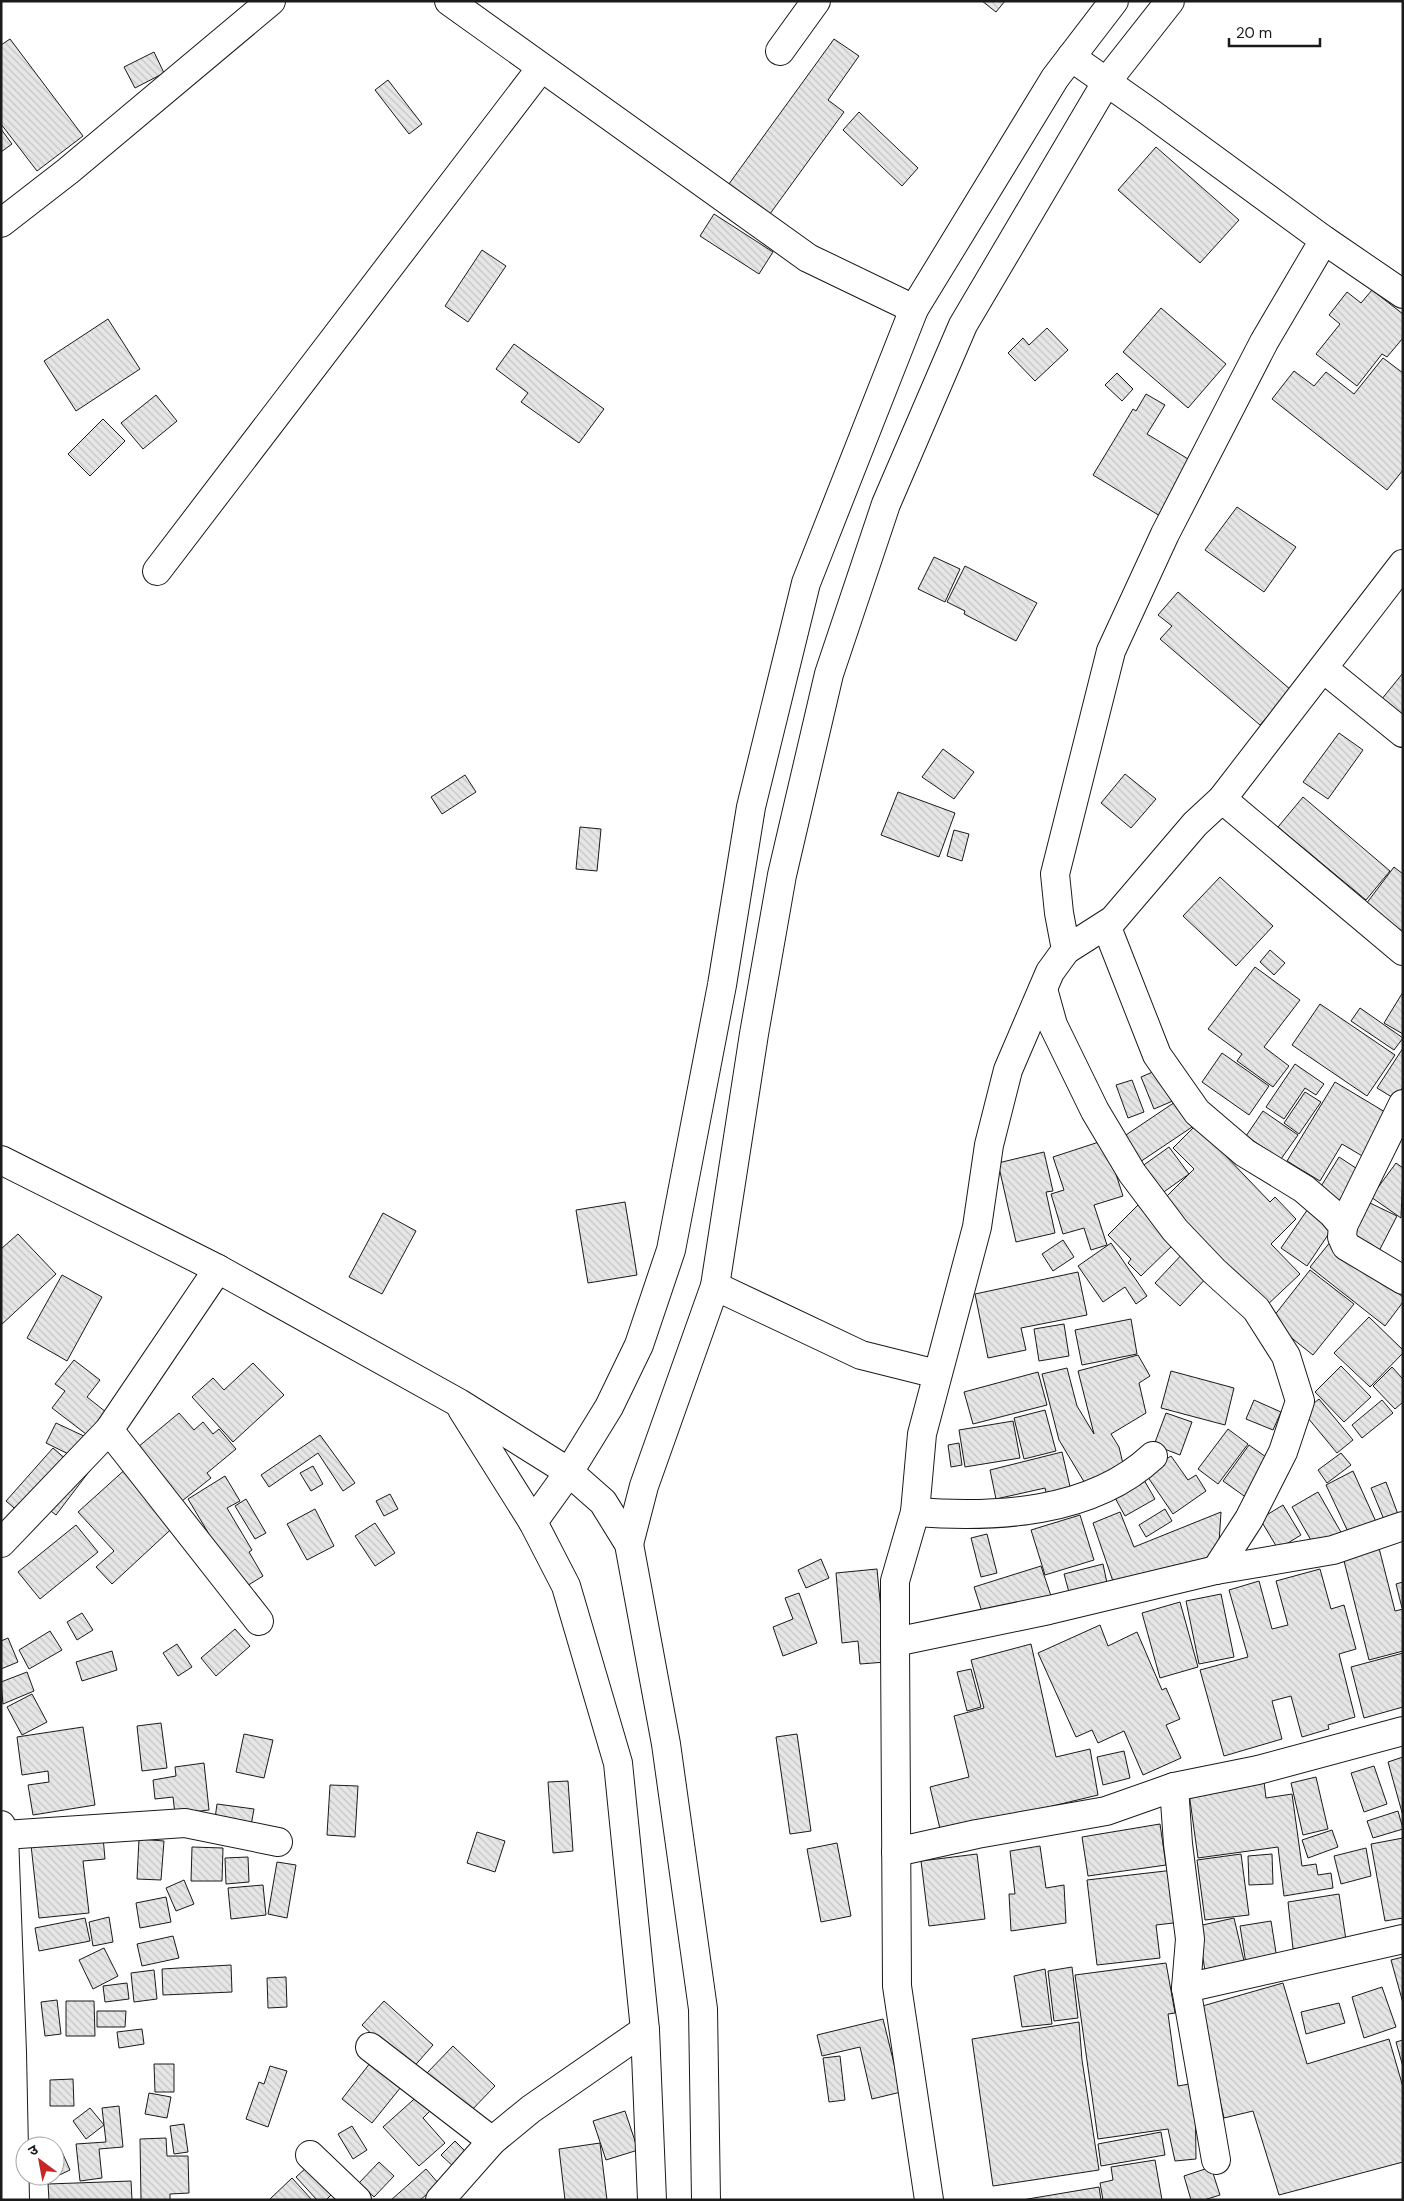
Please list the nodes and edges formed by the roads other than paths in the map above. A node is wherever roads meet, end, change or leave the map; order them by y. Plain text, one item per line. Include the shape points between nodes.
1 (271, 1) edge
2 (449, 1) edge
3 (816, 1) edge
4 (1114, 1) edge
5 (1170, 1) edge
6 (780, 51) dead end
7 (1071, 57) junction
8 (541, 68) junction
9 (1107, 81) junction
10 (1, 222) edge
11 (1324, 240) junction
12 (1403, 294) edge
13 (914, 309) junction
14 (1403, 564) edge
15 (157, 571) dead end
16 (1324, 669) junction
17 (1403, 733) edge
18 (1222, 799) junction
19 (1106, 925) junction
20 (1066, 950) junction
21 (1403, 951) edge
22 (1043, 989) junction
23 (1403, 1104) edge
24 (1, 1160) edge
25 (1343, 1226) junction
26 (218, 1268) junction
27 (1403, 1280) edge
28 (714, 1286) junction
29 (937, 1374) junction
30 (459, 1403) junction
31 (109, 1430) junction
32 (1153, 1456) dead end
33 (569, 1472) junction
34 (915, 1512) junction
35 (533, 1522) junction
36 (1403, 1526) edge
37 (1, 1543) edge
38 (629, 1544) junction
39 (1216, 1570) junction
40 (259, 1621) dead end
41 (895, 1642) junction
42 (1403, 1731) edge
43 (1174, 1787) junction
44 (2, 1830) edge
45 (278, 1842) dead end
46 (896, 1852) junction
47 (1403, 1940) edge
48 (1186, 1988) junction
49 (645, 2030) junction
50 (370, 2047) dead end
51 (492, 2142) junction
52 (310, 2155) dead end
53 (1216, 2160) dead end
54 (15, 2200) edge
55 (357, 2200) edge
56 (440, 2200) edge
57 (652, 2200) edge
58 (706, 2200) edge
59 (929, 2200) edge

1 - 10 street via 68,171
2 - 8 street
3 - 6 street
4 - 7 street
5 - 9 street
7 - 9 street
7 - 13 street
8 - 13 street via 808,258
8 - 15 street
9 - 11 street
9 - 28 street via 963,325 886,504 829,674 782,875
11 - 12 street
11 - 20 street via 1255,360 1165,534 1111,651 1055,874
13 - 33 street via 806,583 751,807 722,984 671,1250 639,1345 610,1407
14 - 16 street
16 - 17 street
16 - 18 street
18 - 19 street via 1195,824
18 - 21 street
19 - 20 street
19 - 25 street via 1157,1055 1196,1112 1245,1153 1304,1190 1332,1212
20 - 22 street via 1050,972
22 - 29 street via 1008,1070 989,1145 977,1227
22 - 39 street via 1054,1025 1074,1068 1132,1173 1175,1230 1256,1308 1286,1356 1300,1401 1286,1444 1249,1518
23 - 25 street
24 - 26 street
25 - 27 street via 1342,1237 1346,1246
26 - 30 street
26 - 31 street
28 - 29 street via 861,1355
28 - 38 street via 644,1486
29 - 34 street via 922,1434
30 - 33 street
30 - 35 street
31 - 37 street
31 - 40 street
32 - 34 street via 1116,1484 1077,1500 995,1514
33 - 35 street
33 - 38 street via 603,1502
34 - 41 street via 895,1581
35 - 49 street via 566,1586 618,1763
36 - 39 street via 1333,1550
38 - 58 street via 666,1744 703,2009
39 - 41 street
41 - 46 street
42 - 43 street via 1258,1770
43 - 46 street via 1106,1811
43 - 48 street via 1190,1939
44 - 45 street via 185,1823
44 - 54 street
46 - 59 street via 897,1986
47 - 48 street
48 - 53 street
49 - 51 street via 531,2109
49 - 57 street
50 - 51 street
51 - 56 street
52 - 55 street

